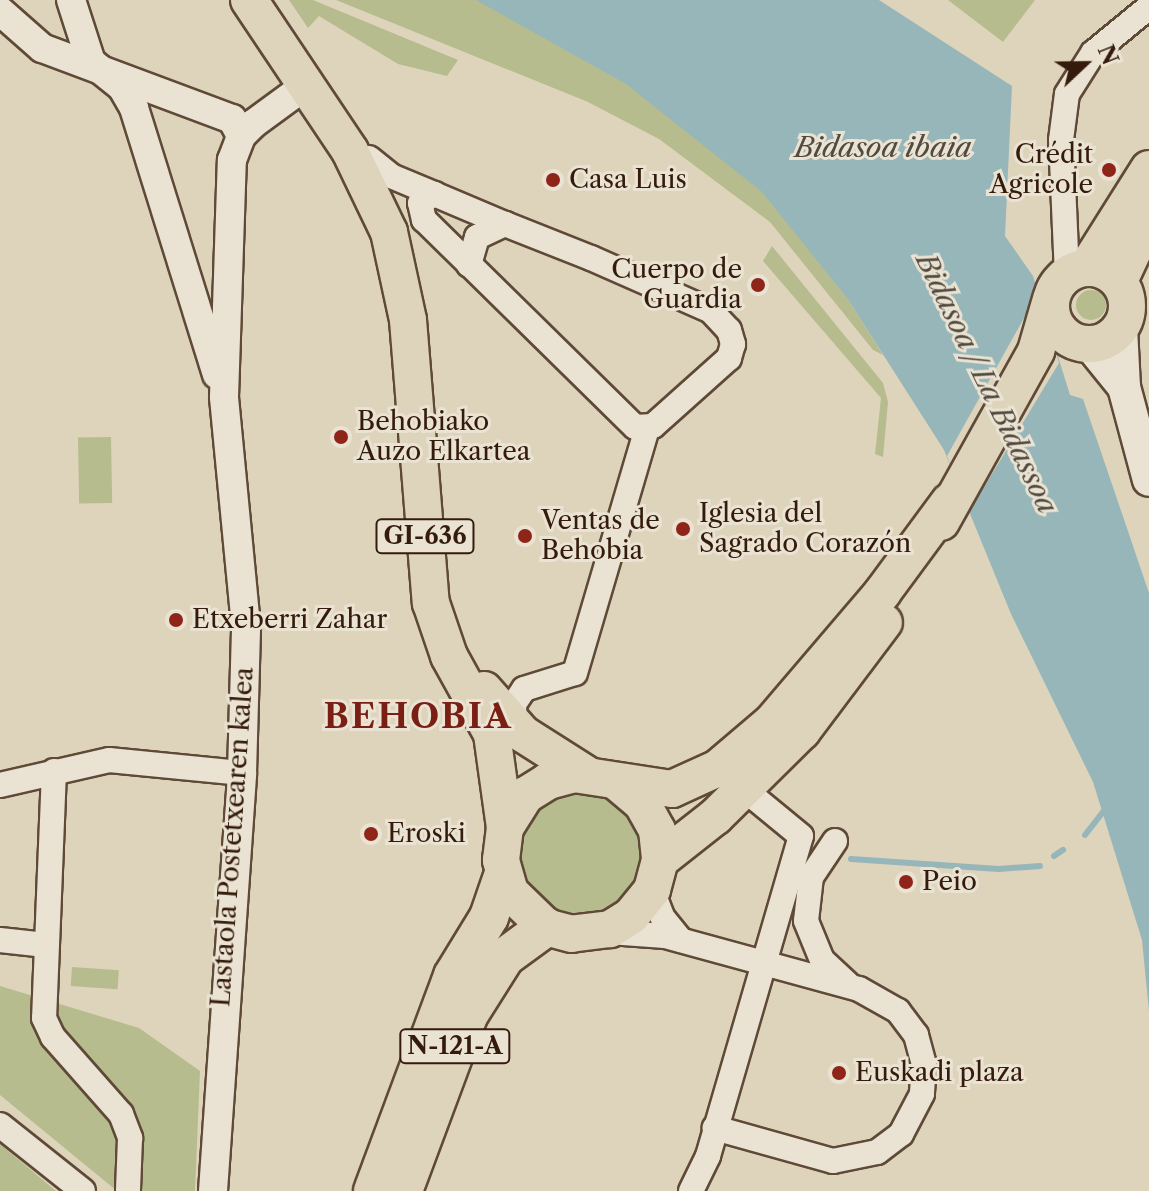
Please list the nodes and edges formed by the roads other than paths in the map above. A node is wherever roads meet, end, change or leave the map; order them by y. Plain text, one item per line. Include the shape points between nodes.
1 (71, 0) edge
2 (249, 0) edge
3 (263, 0) edge
4 (1149, 7) edge
5 (0, 11) edge
6 (91, 62) junction
7 (306, 85) junction
8 (241, 136) junction
9 (369, 158) junction
10 (1149, 169) edge
11 (434, 194) junction
12 (1149, 217) edge
13 (505, 224) junction
14 (394, 230) junction
15 (469, 265) junction
16 (1081, 280) junction
17 (1096, 339) junction
18 (1036, 351) junction
19 (224, 397) junction
20 (647, 428) junction
21 (1149, 480) edge
22 (951, 499) junction
23 (515, 726) junction
24 (54, 771) junction
25 (242, 773) junction
26 (602, 779) junction
27 (0, 785) edge
28 (745, 790) junction
29 (505, 828) junction
30 (801, 836) junction
31 (656, 875) junction
32 (503, 876) junction
33 (546, 927) junction
34 (599, 932) junction
35 (0, 940) edge
36 (681, 940) junction
37 (46, 945) junction
38 (763, 963) junction
39 (490, 979) junction
40 (853, 987) junction
41 (0, 1125) edge
42 (715, 1128) junction
43 (708, 1156) junction
44 (129, 1189) edge
45 (83, 1191) edge
46 (213, 1191) edge
47 (373, 1191) edge
48 (403, 1191) edge
49 (422, 1191) edge
50 (691, 1191) edge
51 (704, 1191) edge

1 - 6 street
2 - 7 main road, GI-636
3 - 9 main road, GI-636
4 - 16 street via 1093,53 1067,94 1061,122
5 - 6 street via 42,48
6 - 8 street via 232,119
6 - 19 street via 122,87 134,108
7 - 8 street
7 - 14 main road, GI-636
8 - 19 street, Lastaola Postetxearen kalea via 232,160
9 - 11 street via 391,176
9 - 14 main road, GI-636
10 - 16 main road
11 - 13 street
11 - 15 street via 423,198 420,215
12 - 16 main road
13 - 15 street via 477,237
13 - 20 street via 723,320 733,344 729,358
14 - 23 main road, GI-636 via 421,319 445,608 475,677
14 - 29 main road, GI-636 via 408,320 431,603 449,656 492,734
15 - 20 street via 618,416
16 - 17 main road via 1054,321
16 - 17 main road via 1128,304
16 - 18 main road
17 - 18 main road via 1057,341
17 - 21 main road via 1124,387
18 - 22 main road, GI-636
19 - 25 street, Lastaola Postetxearen kalea via 246,626
20 - 23 street via 575,673 524,689 514,704
22 - 26 main road, GI-636 via 882,593 772,722 718,768 672,789
22 - 28 main road, GI-636 via 930,549 886,619 802,731
23 - 26 main road, GI-636
24 - 25 street via 109,760
24 - 27 street
24 - 37 street
25 - 46 street, Lastaola Postetxearen kalea
26 - 29 main road, GI-636 via 561,776 537,787 517,805
26 - 31 main road, GI-636 via 651,816
28 - 30 street
28 - 31 main road, GI-636
29 - 32 main road, GI-636
30 - 38 street
30 - 40 street via 835,841 811,877 806,921 822,960
31 - 34 main road, GI-636 via 631,916
31 - 36 street via 663,918
32 - 33 main road via 519,906
32 - 47 highway, N-121-A via 489,917 453,976
33 - 34 main road via 572,934
33 - 39 highway, N-121-A via 514,947
34 - 36 street
35 - 37 street
36 - 38 street
37 - 44 street via 44,1018 53,1037 121,1114 130,1138
38 - 40 street
38 - 42 street
39 - 48 highway, N-121-A via 459,1034
39 - 49 highway, N-121-A
40 - 42 street via 898,1011 921,1050 922,1094 901,1134 877,1152 833,1161
41 - 45 street
42 - 43 street
43 - 50 street
43 - 51 street via 711,1169

